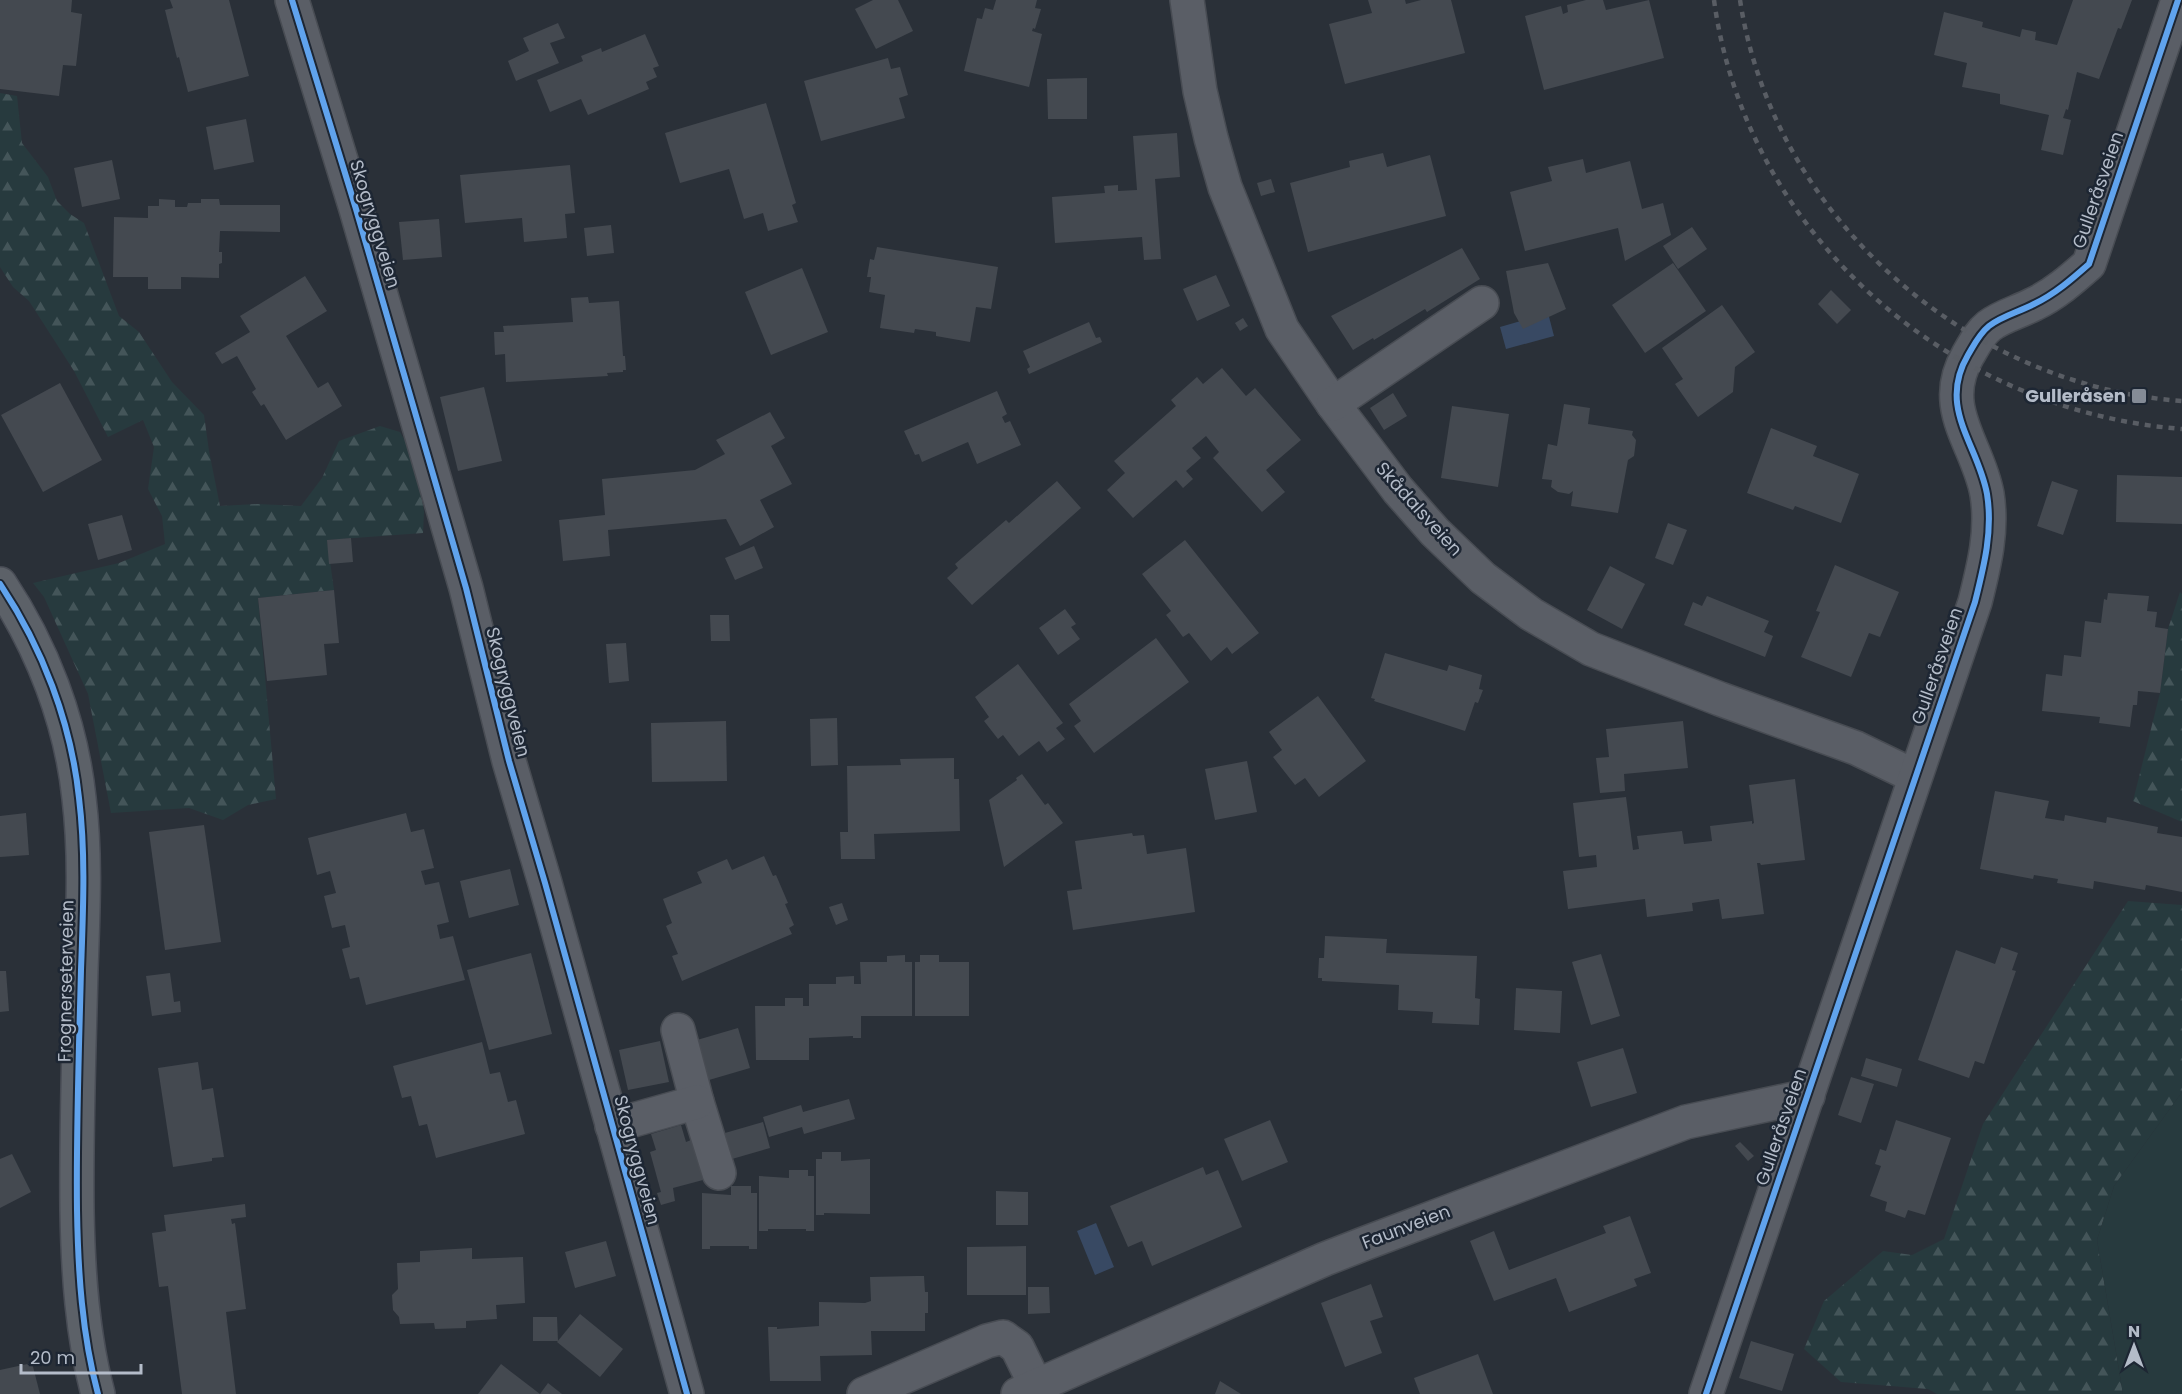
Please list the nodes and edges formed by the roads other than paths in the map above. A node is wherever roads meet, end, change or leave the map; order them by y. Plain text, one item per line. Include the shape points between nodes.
1 (292, 0) edge
2 (1186, 0) edge
3 (2178, 0) edge
4 (1482, 303) dead end
5 (1333, 404) junction
6 (0, 584) edge
7 (1914, 776) junction
8 (678, 1030) dead end
9 (1808, 1096) junction
10 (697, 1102) junction
11 (612, 1126) junction
12 (719, 1173) dead end
13 (1027, 1390) edge
14 (98, 1394) edge
15 (687, 1394) edge
16 (864, 1394) edge
17 (1706, 1394) edge

1 - 11 street, Skogryggveien via 466,588 509,761
2 - 5 street, Skådalsveien via 1200,91 1225,187 1282,329
3 - 7 street, Gulleråsveien via 2089,264 2064,286 1989,326 1963,363 1955,388 1958,414 1986,492 1990,526 1975,602
4 - 5 street
5 - 7 street, Skådalsveien via 1435,532 1483,578 1531,614 1592,649 1856,748
6 - 14 main road, Frognerseterveien via 30,634 62,713 80,799 83,890 78,1252 88,1347
7 - 9 street, Gulleråsveien
8 - 10 street
9 - 13 street, Faunveien via 1664,1130 1325,1258
9 - 17 street, Gulleråsveien
10 - 11 street
10 - 12 street
11 - 15 street, Skogryggveien
13 - 16 street via 1017,1347 1003,1337

